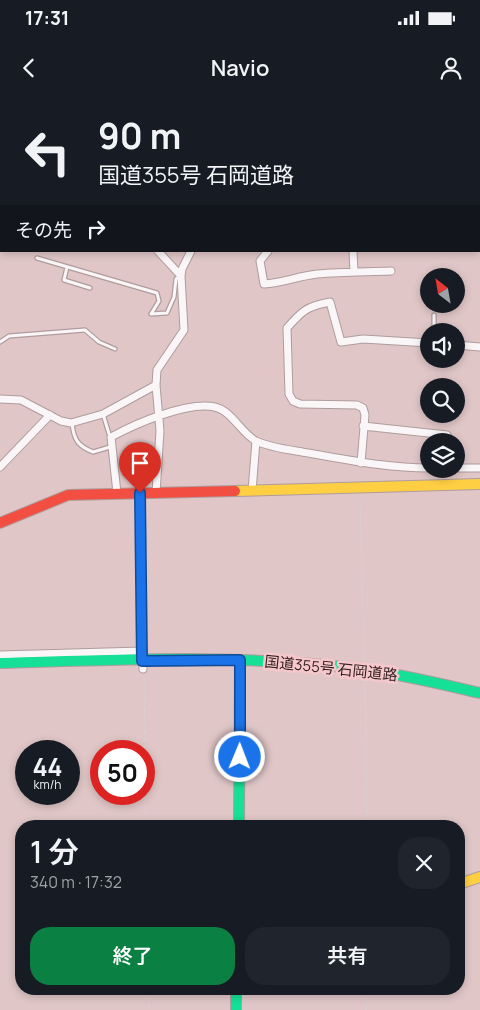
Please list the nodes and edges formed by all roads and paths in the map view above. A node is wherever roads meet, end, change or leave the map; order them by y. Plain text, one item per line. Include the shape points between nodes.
1 (159, 252) edge
2 (190, 252) edge
3 (267, 252) edge
4 (352, 252) edge
5 (37, 258) dead end
6 (67, 267) junction
7 (354, 272) junction
8 (391, 272) dead end
9 (181, 276) junction
10 (90, 288) dead end
11 (434, 315) dead end
12 (434, 323) edge
13 (0, 342) edge
14 (420, 342) edge
15 (465, 346) edge
16 (480, 347) edge
17 (115, 349) dead end
18 (156, 385) junction
19 (0, 399) edge
20 (103, 414) junction
21 (50, 415) junction
22 (158, 416) junction
23 (71, 423) junction
24 (364, 426) junction
25 (429, 433) edge
26 (110, 437) junction
27 (256, 440) junction
28 (110, 447) junction
29 (361, 463) junction
30 (465, 467) edge
31 (0, 468) edge
32 (420, 468) edge
33 (480, 468) edge
34 (480, 484) edge
35 (359, 488) junction
36 (252, 491) junction
37 (140, 493) junction
38 (156, 493) junction
39 (117, 494) junction
40 (0, 523) edge
41 (0, 655) edge
42 (143, 660) junction
43 (240, 660) junction
44 (0, 663) edge
45 (364, 669) junction
46 (480, 693) edge
47 (146, 820) edge
48 (240, 820) edge
49 (367, 820) edge
50 (480, 877) edge
51 (465, 882) edge
52 (149, 995) edge
53 (236, 995) edge
54 (367, 995) edge
55 (149, 1010) edge
56 (236, 1010) edge
57 (366, 1010) edge

1 - 9 street
2 - 9 street
3 - 7 street via 260,261 264,284 279,284 287,279 317,274
4 - 7 street
5 - 6 lane
6 - 9 lane via 157,294 159,301 151,314 168,313 176,279
6 - 10 lane via 64,280
7 - 8 street
9 - 18 street via 184,330 157,370
11 - 12 lane
13 - 17 lane via 9,336 85,330 99,342
14 - 24 street via 363,339 341,342 330,302 303,310 287,328 289,394 293,401 300,404 357,405 365,415
15 - 16 street
18 - 20 street
18 - 22 street
19 - 21 street via 21,400
20 - 23 street
20 - 26 lane
21 - 23 street
21 - 31 street
22 - 26 street
22 - 27 street via 183,409 216,407
22 - 38 street
23 - 28 lane via 74,439 79,445 93,452
24 - 25 street
24 - 29 street
26 - 28 street
27 - 29 street
27 - 36 street
28 - 39 street
29 - 32 street
30 - 33 street
34 - 35 main road
35 - 36 main road
35 - 45 path
36 - 38 main road
37 - 38 main road
37 - 39 main road
37 - 42 street
39 - 40 main road via 63,496
41 - 42 street
42 - 43 main road, 国道355号 石岡道路
42 - 44 main road, 国道355号 石岡道路
42 - 47 path
43 - 45 main road, 国道355号 石岡道路
43 - 48 main road
45 - 46 main road, 国道355号 石岡道路
45 - 49 path
50 - 51 main road
52 - 55 path
53 - 56 main road
54 - 57 path

